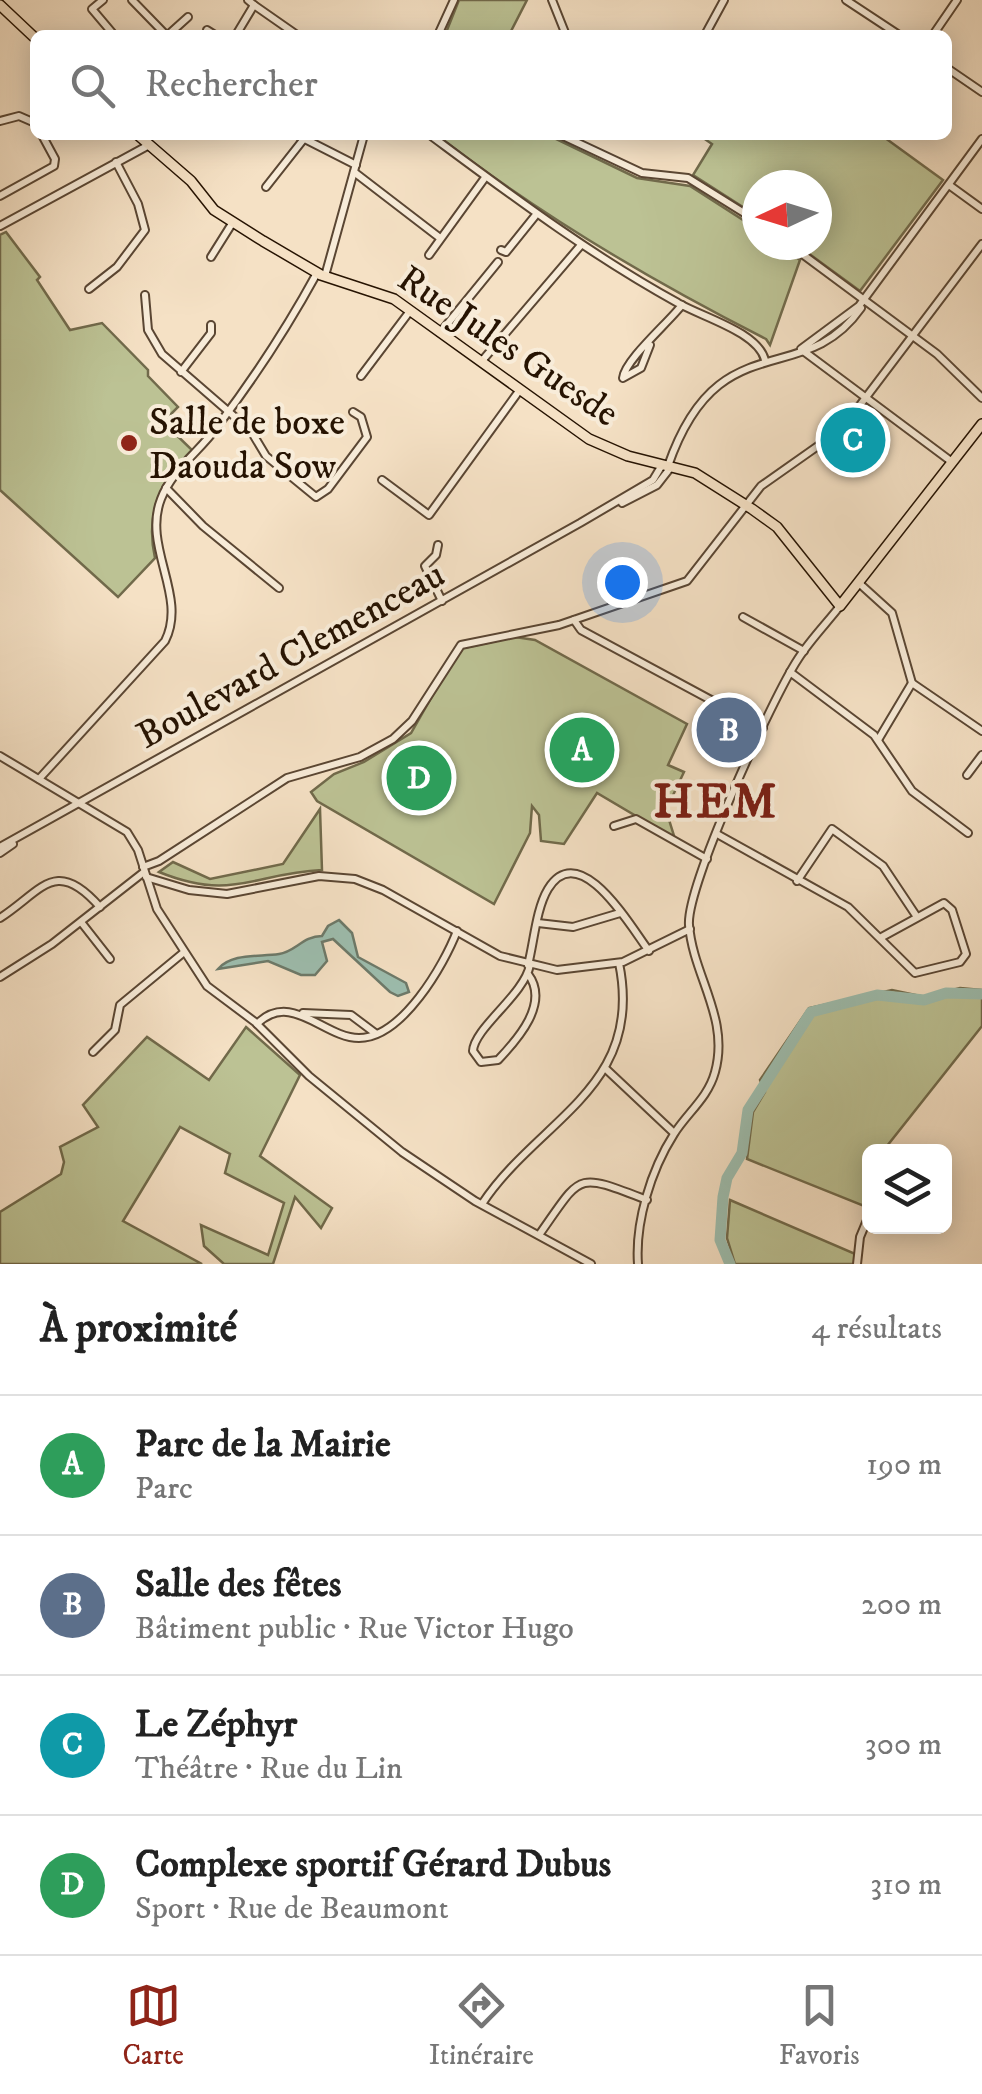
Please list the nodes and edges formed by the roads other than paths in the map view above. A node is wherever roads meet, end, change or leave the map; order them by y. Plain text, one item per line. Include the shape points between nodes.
1 (103, 0) edge
2 (132, 0) edge
3 (454, 0) edge
4 (552, 0) edge
5 (724, 0) edge
6 (846, 0) edge
7 (957, 0) edge
8 (251, 2) edge
9 (0, 5) edge
10 (188, 17) dead end
11 (156, 26) junction
12 (110, 30) edge
13 (152, 30) edge
14 (161, 30) edge
15 (173, 30) edge
16 (238, 30) edge
17 (290, 30) edge
18 (440, 30) edge
19 (564, 30) edge
20 (708, 30) edge
21 (891, 30) edge
22 (936, 30) edge
23 (30, 33) edge
24 (952, 71) edge
25 (982, 92) edge
26 (0, 121) edge
27 (30, 121) edge
28 (982, 138) edge
29 (45, 140) edge
30 (146, 140) edge
31 (148, 140) edge
32 (299, 140) edge
33 (304, 140) edge
34 (363, 140) edge
35 (436, 140) edge
36 (573, 140) edge
37 (116, 162) junction
38 (355, 169) junction
39 (484, 179) junction
40 (949, 185) junction
41 (266, 187) dead end
42 (0, 196) edge
43 (982, 209) edge
44 (742, 212) edge
45 (535, 216) junction
46 (1, 222) edge
47 (233, 222) junction
48 (440, 238) junction
49 (982, 244) edge
50 (581, 246) junction
51 (501, 250) dead end
52 (429, 255) dead end
53 (211, 258) dead end
54 (811, 260) edge
55 (498, 262) dead end
56 (321, 274) junction
57 (89, 289) dead end
58 (145, 295) dead end
59 (865, 298) junction
60 (682, 305) junction
61 (410, 311) junction
62 (211, 325) dead end
63 (440, 333) junction
64 (914, 336) junction
65 (650, 345) junction
66 (802, 349) junction
67 (765, 360) junction
68 (480, 362) junction
69 (181, 372) junction
70 (361, 376) dead end
71 (519, 391) junction
72 (866, 398) junction
73 (982, 398) edge
74 (353, 412) dead end
75 (228, 413) junction
76 (982, 424) edge
77 (954, 464) junction
78 (667, 466) junction
79 (382, 480) dead end
80 (166, 488) junction
81 (748, 506) junction
82 (438, 544) dead end
83 (860, 584) junction
84 (279, 588) dead end
85 (442, 601) junction
86 (840, 606) junction
87 (743, 617) dead end
88 (574, 620) junction
89 (804, 651) junction
90 (790, 672) junction
91 (912, 683) junction
92 (764, 728) junction
93 (982, 732) edge
94 (878, 740) junction
95 (982, 755) edge
96 (0, 756) edge
97 (967, 775) dead end
98 (38, 779) junction
99 (82, 802) junction
100 (614, 826) dead end
101 (968, 833) dead end
102 (717, 834) junction
103 (0, 850) edge
104 (707, 859) junction
105 (144, 874) junction
106 (797, 881) junction
107 (100, 908) junction
108 (620, 913) junction
109 (917, 917) junction
110 (0, 918) edge
111 (81, 922) junction
112 (538, 923) junction
113 (690, 929) junction
114 (457, 931) junction
115 (880, 938) junction
116 (649, 951) junction
117 (183, 953) junction
118 (110, 959) dead end
119 (619, 963) junction
120 (529, 968) junction
121 (1, 974) edge
122 (297, 1014) junction
123 (257, 1024) junction
124 (376, 1033) junction
125 (93, 1052) dead end
126 (606, 1068) junction
127 (674, 1133) junction
128 (647, 1200) junction
129 (482, 1204) junction
130 (862, 1232) edge
131 (539, 1235) junction
132 (591, 1264) edge
133 (638, 1264) edge
134 (857, 1264) edge

1 - 12 street via 92,9
2 - 11 street
3 - 18 street
4 - 19 street
5 - 20 street
6 - 21 street
7 - 22 street
8 - 16 street
8 - 17 street
9 - 23 main road
10 - 15 street
11 - 13 street
11 - 14 street
24 - 25 street
26 - 27 street
28 - 40 street
29 - 42 street via 54,166
30 - 37 street
31 - 47 main road, Rue Jules Guesde
32 - 41 street
33 - 38 street
34 - 38 street
35 - 39 street
36 - 44 street via 642,173 688,178
37 - 46 street
37 - 57 street via 145,230 117,267
38 - 48 street
38 - 56 street
39 - 45 street
39 - 48 street
40 - 43 street
40 - 59 street
45 - 50 street
45 - 51 street
47 - 53 street
47 - 56 main road, Rue Jules Guesde
48 - 52 street
49 - 64 street
50 - 60 street
50 - 68 street
54 - 59 street
55 - 63 street
56 - 61 main road, Rue Jules Guesde via 382,293
56 - 75 street
58 - 69 street via 154,342
59 - 64 street
59 - 66 street via 840,332
60 - 65 street
60 - 67 street via 757,343
61 - 63 main road, Rue Jules Guesde
61 - 70 street
62 - 69 street
63 - 68 main road, Rue Jules Guesde
64 - 72 street
64 - 73 street
65 - 65 street via 627,362 623,378 641,368
66 - 67 street
66 - 72 street
67 - 78 street via 736,371 704,396
68 - 71 main road, Rue Jules Guesde
69 - 75 street
71 - 78 main road, Rue Jules Guesde via 590,440
71 - 79 street via 429,514
72 - 77 street
72 - 81 street via 842,429 760,486
74 - 75 street via 368,437 316,496 259,450 250,431
75 - 80 street
76 - 77 main road
77 - 83 main road
78 - 81 main road, Rue Jules Guesde via 699,474
78 - 85 street, Boulevard Clemenceau via 656,485
80 - 84 street
80 - 98 street via 156,527 173,611 168,635
81 - 86 main road, Rue Jules Guesde via 772,522
81 - 88 street via 687,581
82 - 85 street via 425,566
83 - 86 main road
83 - 91 street via 890,610
85 - 99 street, Boulevard Clemenceau
86 - 89 street
87 - 89 street
88 - 92 street via 581,630
88 - 105 street via 458,647 394,739 360,757 282,780
89 - 90 street
90 - 92 street
90 - 94 street
91 - 93 street
91 - 94 street
92 - 102 street
94 - 101 street via 912,791
95 - 97 street
96 - 98 street
98 - 99 street
99 - 103 street, Boulevard Clemenceau
99 - 105 street via 127,832
100 - 104 street via 636,819
102 - 104 street
102 - 106 street
104 - 113 street via 692,896
105 - 107 street
105 - 114 street via 189,890 228,894 313,877 346,878 383,890
105 - 117 street
106 - 109 street via 832,829 880,864
106 - 115 street via 848,907
107 - 110 street via 74,884 56,880
107 - 111 street
108 - 112 street via 573,927
108 - 112 street via 596,882 570,874 550,885
108 - 116 street
109 - 115 street
109 - 115 street via 938,904 949,906 964,960 917,974
111 - 118 street
111 - 121 street
112 - 120 street
113 - 116 street
113 - 127 street via 717,1016 719,1053 709,1088
114 - 120 street
114 - 124 street via 423,993
116 - 119 street
117 - 123 street via 207,986
117 - 125 street via 120,1005 114,1030
119 - 120 street
119 - 126 street via 621,1016
120 - 120 street via 474,1042 480,1062 498,1060 526,1026 535,994
122 - 123 street via 277,1013
122 - 124 street via 353,1038
122 - 124 street via 350,1014
123 - 129 street via 378,1134
126 - 127 street
126 - 129 street via 580,1104 504,1174
127 - 128 street
128 - 131 street via 583,1180
128 - 133 street
129 - 131 street
130 - 134 street
131 - 132 street

